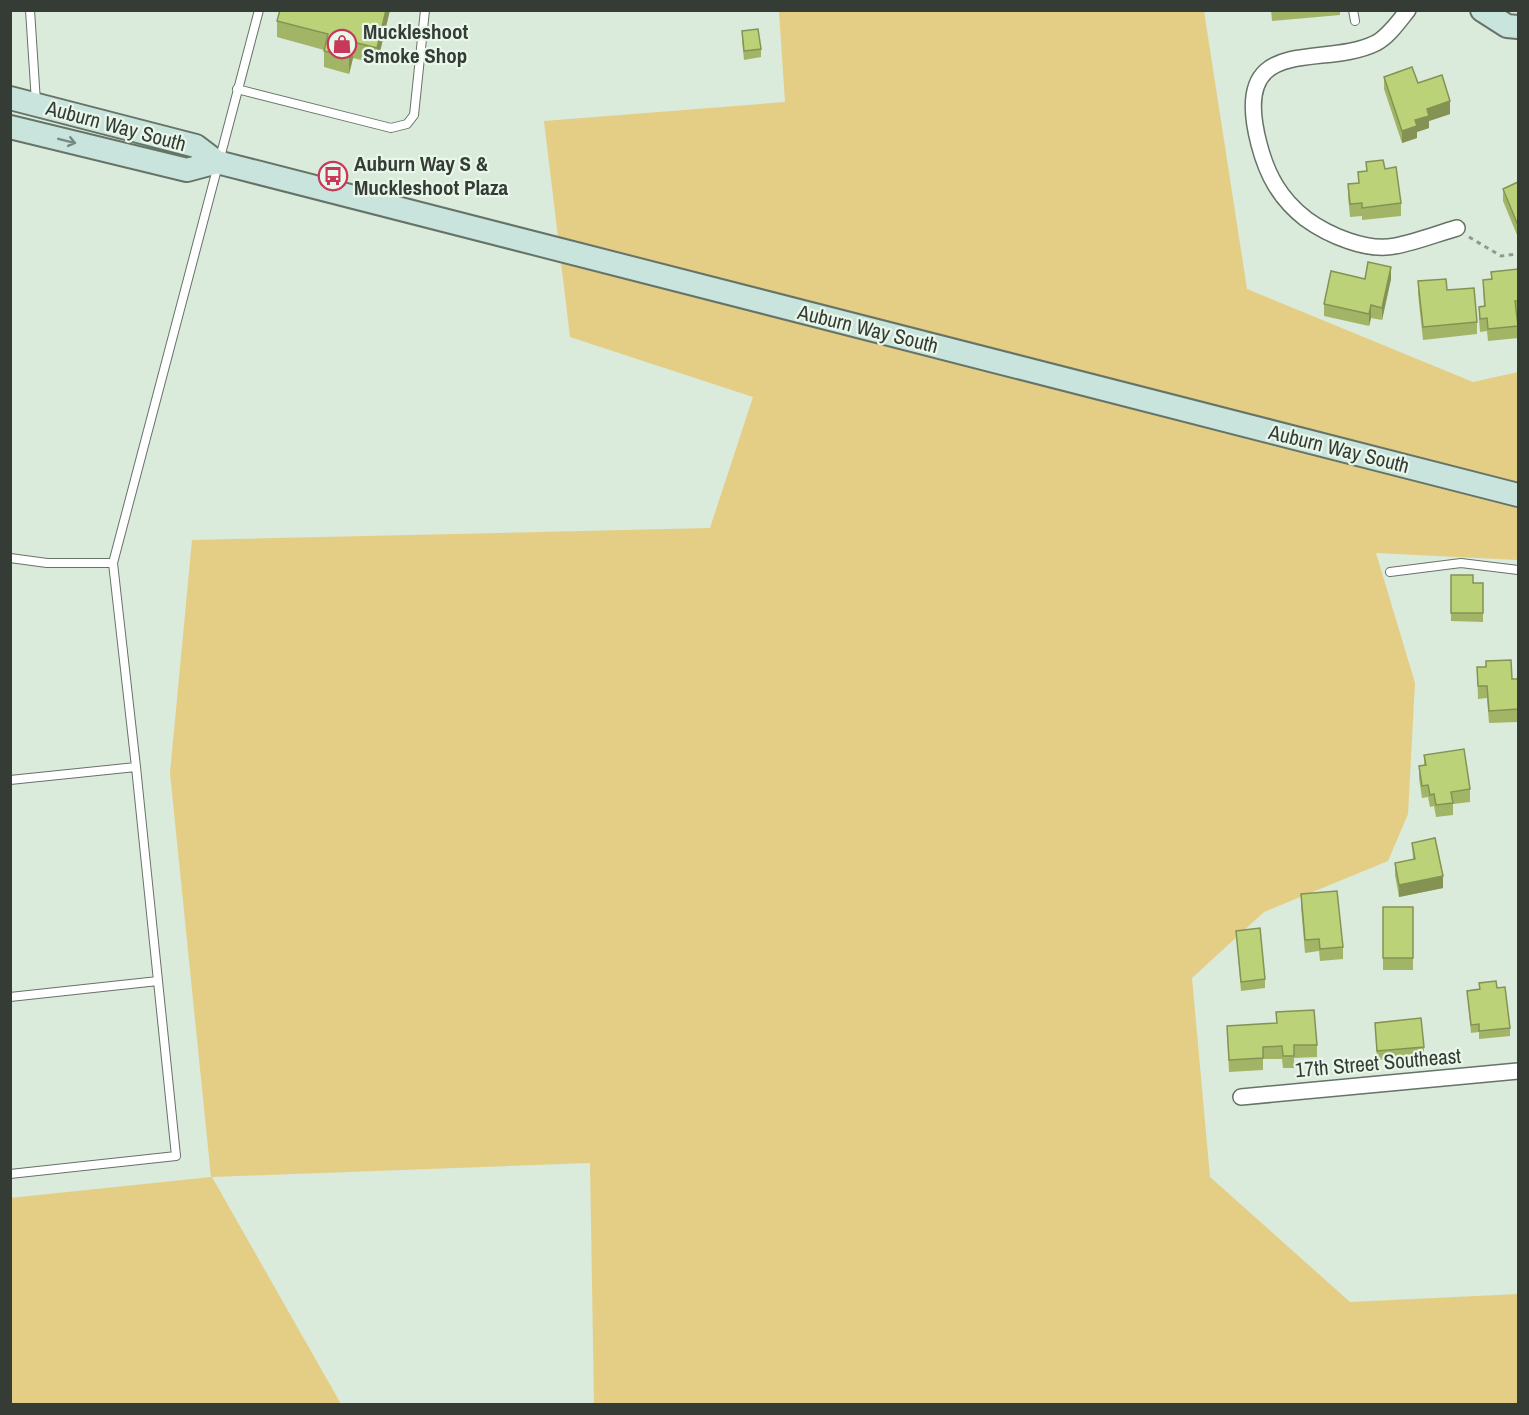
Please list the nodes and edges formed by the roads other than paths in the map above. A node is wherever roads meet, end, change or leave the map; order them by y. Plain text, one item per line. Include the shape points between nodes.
1 (30, 10) edge
2 (259, 10) edge
3 (425, 10) edge
4 (1353, 10) edge
5 (1408, 10) edge
6 (1482, 10) edge
7 (1354, 21) dead end
8 (1518, 27) edge
9 (237, 89) junction
10 (10, 98) edge
11 (36, 105) junction
12 (10, 127) edge
13 (217, 162) junction
14 (1456, 228) road end
15 (1518, 495) edge
16 (10, 558) edge
17 (113, 563) junction
18 (1518, 570) edge
19 (1390, 572) dead end
20 (136, 767) junction
21 (10, 780) edge
22 (158, 981) junction
23 (10, 997) edge
24 (1518, 1071) edge
25 (1241, 1097) dead end
26 (10, 1174) edge

1 - 11 lane
2 - 9 lane
3 - 9 lane via 414,115 407,124 391,128
4 - 7 lane
5 - 14 street via 1379,42 1280,62 1257,86 1256,132 1274,185 1290,207 1321,227 1366,245 1393,247
6 - 8 main road via 1507,26
9 - 13 lane
10 - 11 main road, Auburn Way South
11 - 13 main road, Auburn Way South via 196,146
12 -> 13 main road, Auburn Way South via 187,170
13 - 15 main road, Auburn Way South
13 - 17 lane
16 - 17 lane via 47,564
17 - 20 lane
18 - 19 lane via 1461,563
20 - 21 lane
20 - 22 lane
22 - 23 lane
22 - 26 lane via 177,1156
24 - 25 street, 17th Street Southeast

